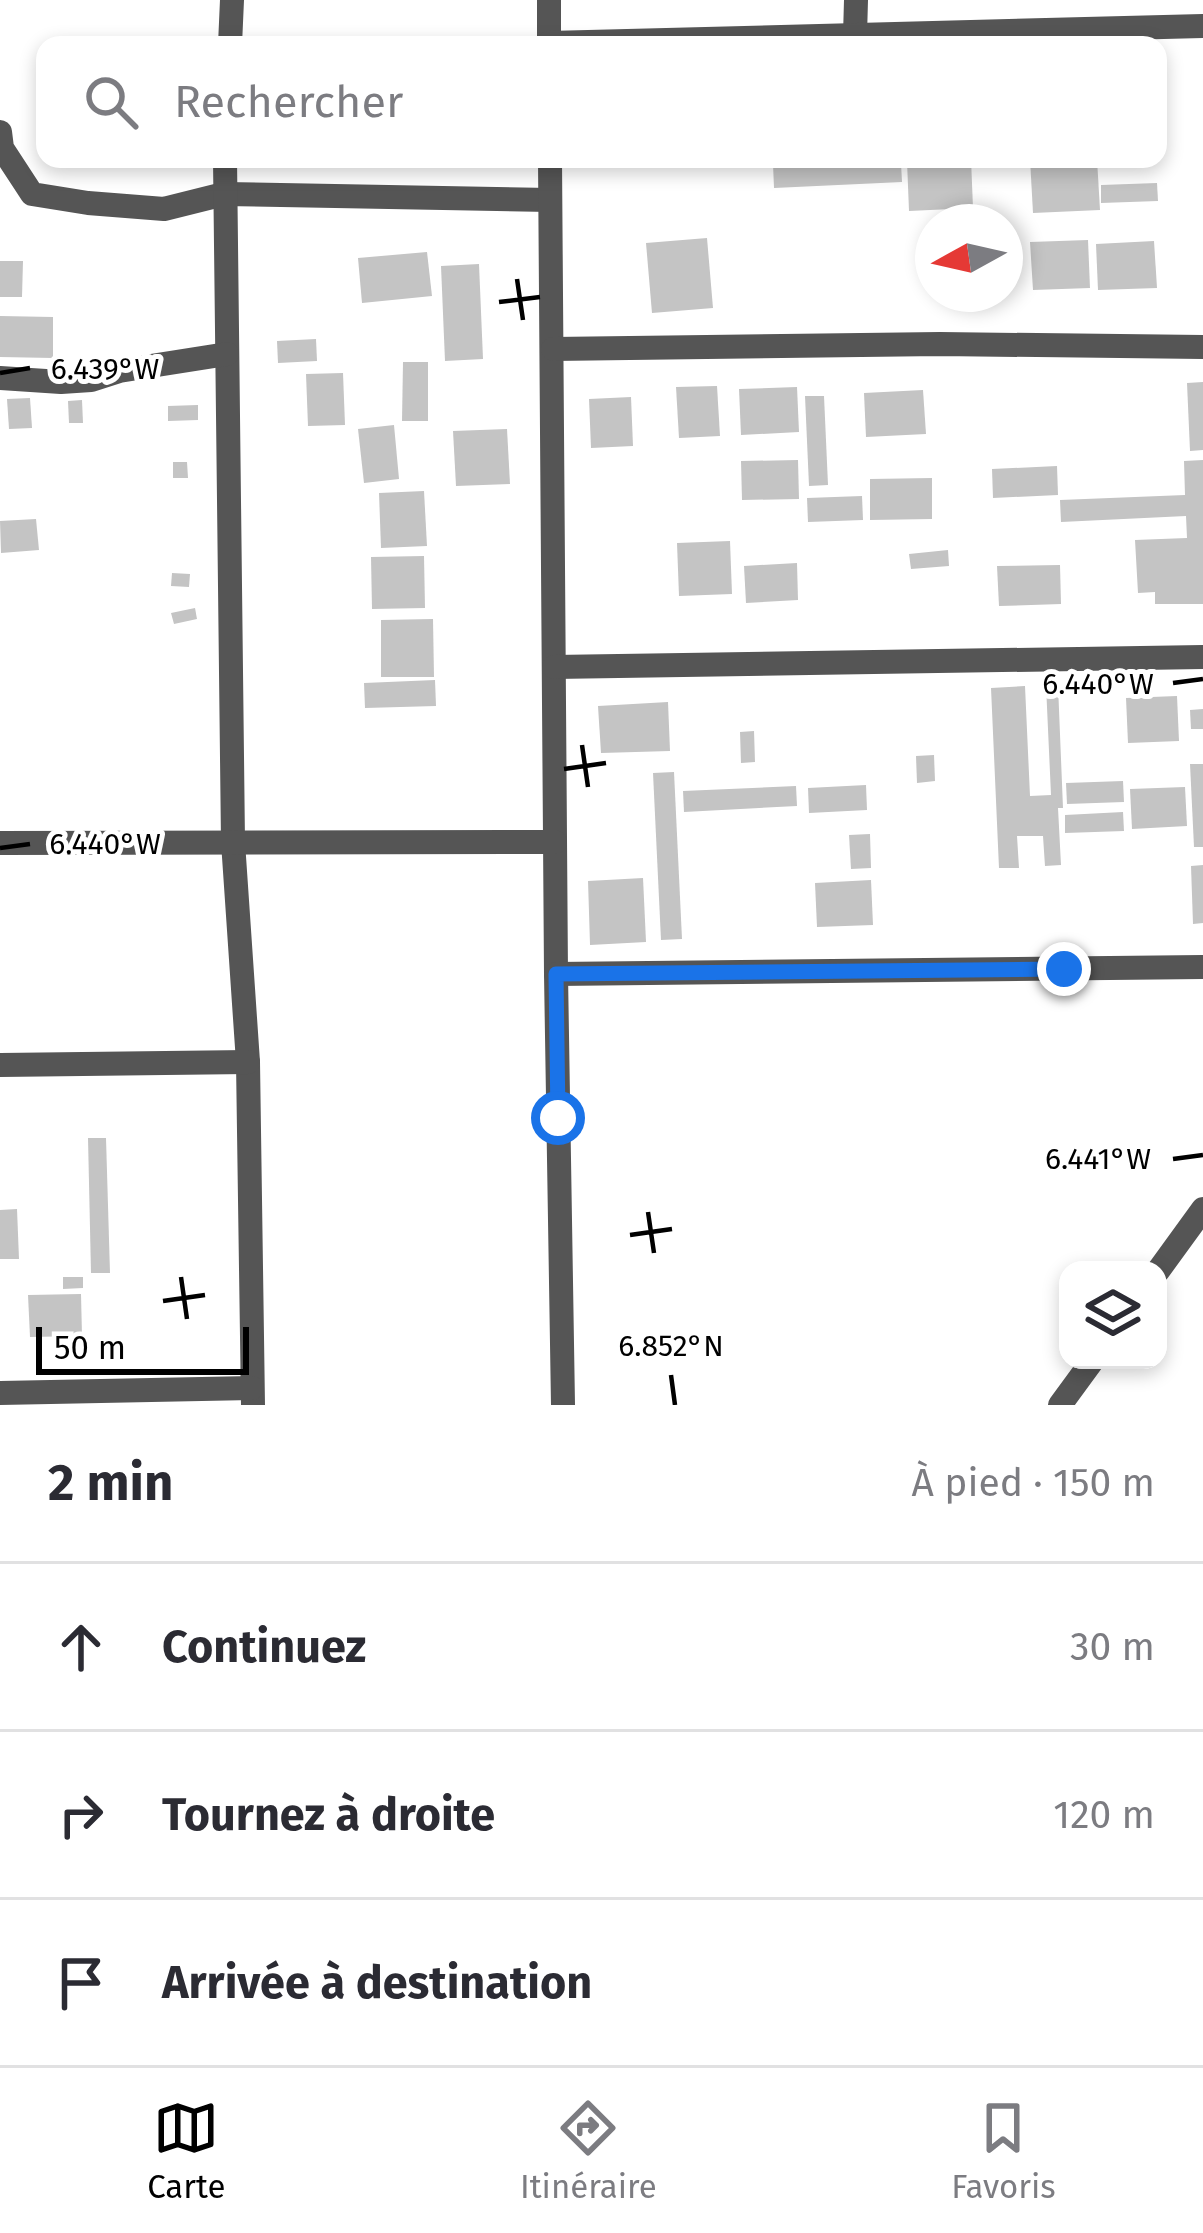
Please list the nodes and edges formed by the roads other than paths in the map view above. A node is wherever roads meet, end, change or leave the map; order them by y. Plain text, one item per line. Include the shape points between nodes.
1 (232, 0) edge
2 (549, 0) edge
3 (856, 0) edge
4 (1203, 26) edge
5 (230, 36) edge
6 (549, 36) edge
7 (855, 36) joint
8 (0, 132) edge
9 (225, 168) edge
10 (550, 168) edge
11 (224, 194) junction
12 (550, 200) junction
13 (1203, 347) edge
14 (553, 349) junction
15 (226, 355) junction
16 (0, 378) edge
17 (1203, 657) edge
18 (554, 667) junction
19 (233, 842) junction
20 (555, 842) junction
21 (0, 843) edge
22 (1203, 967) edge
23 (556, 974) junction
24 (248, 1062) junction
25 (0, 1065) edge
26 (1203, 1209) edge
27 (1165, 1261) edge
28 (1086, 1369) edge
29 (0, 1393) edge
30 (252, 1396) edge
31 (563, 1405) edge
32 (1060, 1405) edge

1 - 5 street
2 - 6 street
3 - 7 street
4 - 7 street
8 - 11 street via 32,194 164,209
9 - 11 street
10 - 12 street
11 - 12 street
11 - 15 street
12 - 14 street
13 - 14 street
14 - 18 street
15 - 16 street via 91,380
15 - 19 street
17 - 18 street
18 - 20 street
19 - 20 street
19 - 21 street
19 - 24 street
20 - 23 street
22 - 23 street
23 - 31 street
24 - 25 street
24 - 30 street
26 - 27 street
28 - 32 street
29 - 30 street

